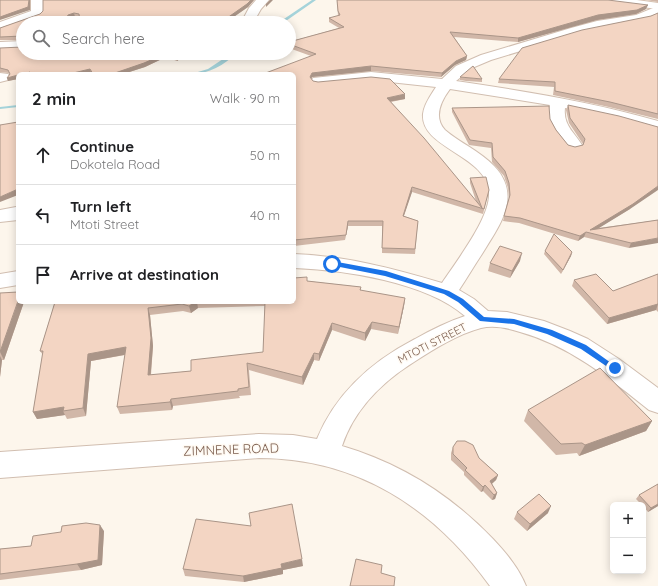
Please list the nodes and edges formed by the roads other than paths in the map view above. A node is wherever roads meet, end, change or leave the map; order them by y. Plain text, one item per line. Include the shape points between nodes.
1 (37, 0) edge
2 (263, 0) edge
3 (609, 0) edge
4 (658, 6) edge
5 (658, 10) edge
6 (28, 16) edge
7 (252, 16) edge
8 (16, 20) edge
9 (0, 26) edge
10 (16, 45) edge
11 (0, 46) edge
12 (318, 82) edge
13 (446, 84) junction
14 (559, 102) junction
15 (658, 126) edge
16 (574, 146) edge
17 (16, 213) edge
18 (0, 216) edge
19 (296, 260) edge
20 (16, 278) edge
21 (0, 281) edge
22 (447, 292) junction
23 (482, 320) junction
24 (658, 402) edge
25 (325, 453) junction
26 (0, 465) edge
27 (510, 586) edge

1 - 6 street via 37,13
2 - 7 street
3 - 4 street
5 - 13 street via 638,18 580,29 488,58 462,68
8 - 9 street
10 - 11 street
12 - 13 street via 371,76
13 - 14 street
13 - 22 street via 431,107 429,114 433,126 493,175 498,193 496,214
14 - 15 street
14 - 16 street via 557,120
17 - 18 street
19 - 22 street via 361,268
20 - 21 street
22 - 23 street
23 - 24 street, MTOTI STREET via 514,321 568,339 601,358
23 - 25 street, MTOTI STREET via 431,341 391,364 376,376 349,406
25 - 26 street, ZIMNENE ROAD via 292,447 259,446
25 - 27 street, ZIMNENE ROAD via 357,462 388,475 418,493 447,514 475,541

